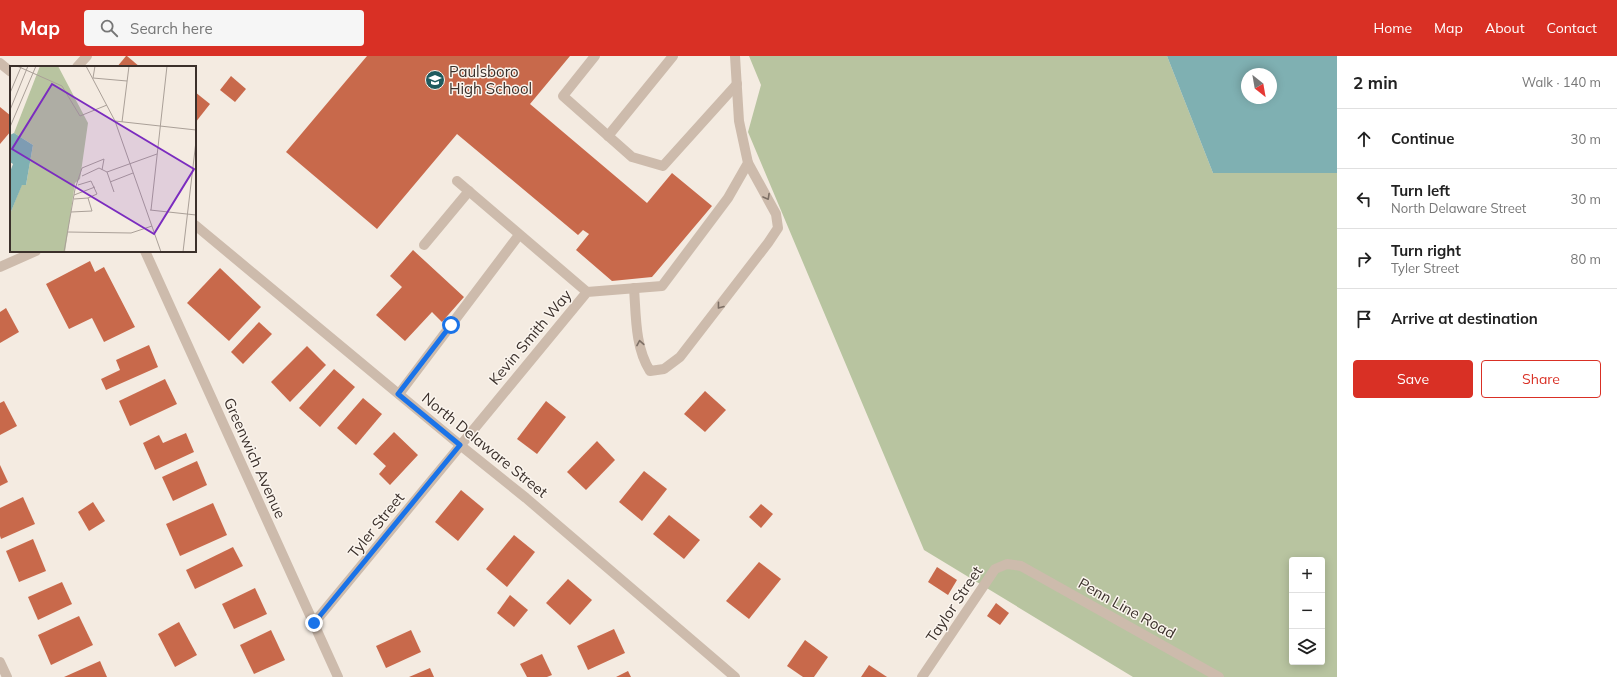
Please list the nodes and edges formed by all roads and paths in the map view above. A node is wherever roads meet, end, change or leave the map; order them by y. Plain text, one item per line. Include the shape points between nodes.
1 (87, 56) edge
2 (595, 56) edge
3 (673, 56) edge
4 (735, 56) edge
5 (0, 63) edge
6 (78, 66) edge
7 (10, 71) edge
8 (737, 84) junction
9 (608, 136) junction
10 (748, 163) junction
11 (457, 181) dead end
12 (469, 191) junction
13 (196, 226) edge
14 (519, 235) junction
15 (424, 245) dead end
16 (34, 252) edge
17 (145, 252) edge
18 (0, 267) edge
19 (634, 288) junction
20 (587, 292) junction
21 (398, 394) junction
22 (460, 445) junction
23 (1021, 566) joint
24 (314, 623) junction
25 (0, 662) edge
26 (7, 677) edge
27 (338, 677) edge
28 (735, 677) edge
29 (922, 677) edge
30 (1219, 677) edge

1 - 6 street
2 - 9 street via 563,96
3 - 9 street
4 - 8 street
5 - 7 street
8 - 9 street via 663,166 632,157
8 - 10 street via 739,121
10 - 19 street, Kevin Smith Way via 728,198 662,286
10 -> 19 street via 776,214 778,228 680,358 664,369 650,371 646,364 639,345
11 - 12 street
12 - 14 street
12 - 15 street
13 - 21 street, North Delaware Street
14 - 20 street
14 - 21 street
16 - 18 street
17 - 24 street, Greenwich Avenue
19 - 20 street, Kevin Smith Way
20 - 22 street, Kevin Smith Way
21 - 22 street, North Delaware Street
22 - 24 street, Tyler Street
22 - 28 street, North Delaware Street via 526,498
23 - 29 street, Taylor Street via 1007,564 995,569
23 - 30 street, Penn Line Road
24 - 27 street, Greenwich Avenue
25 - 26 street

